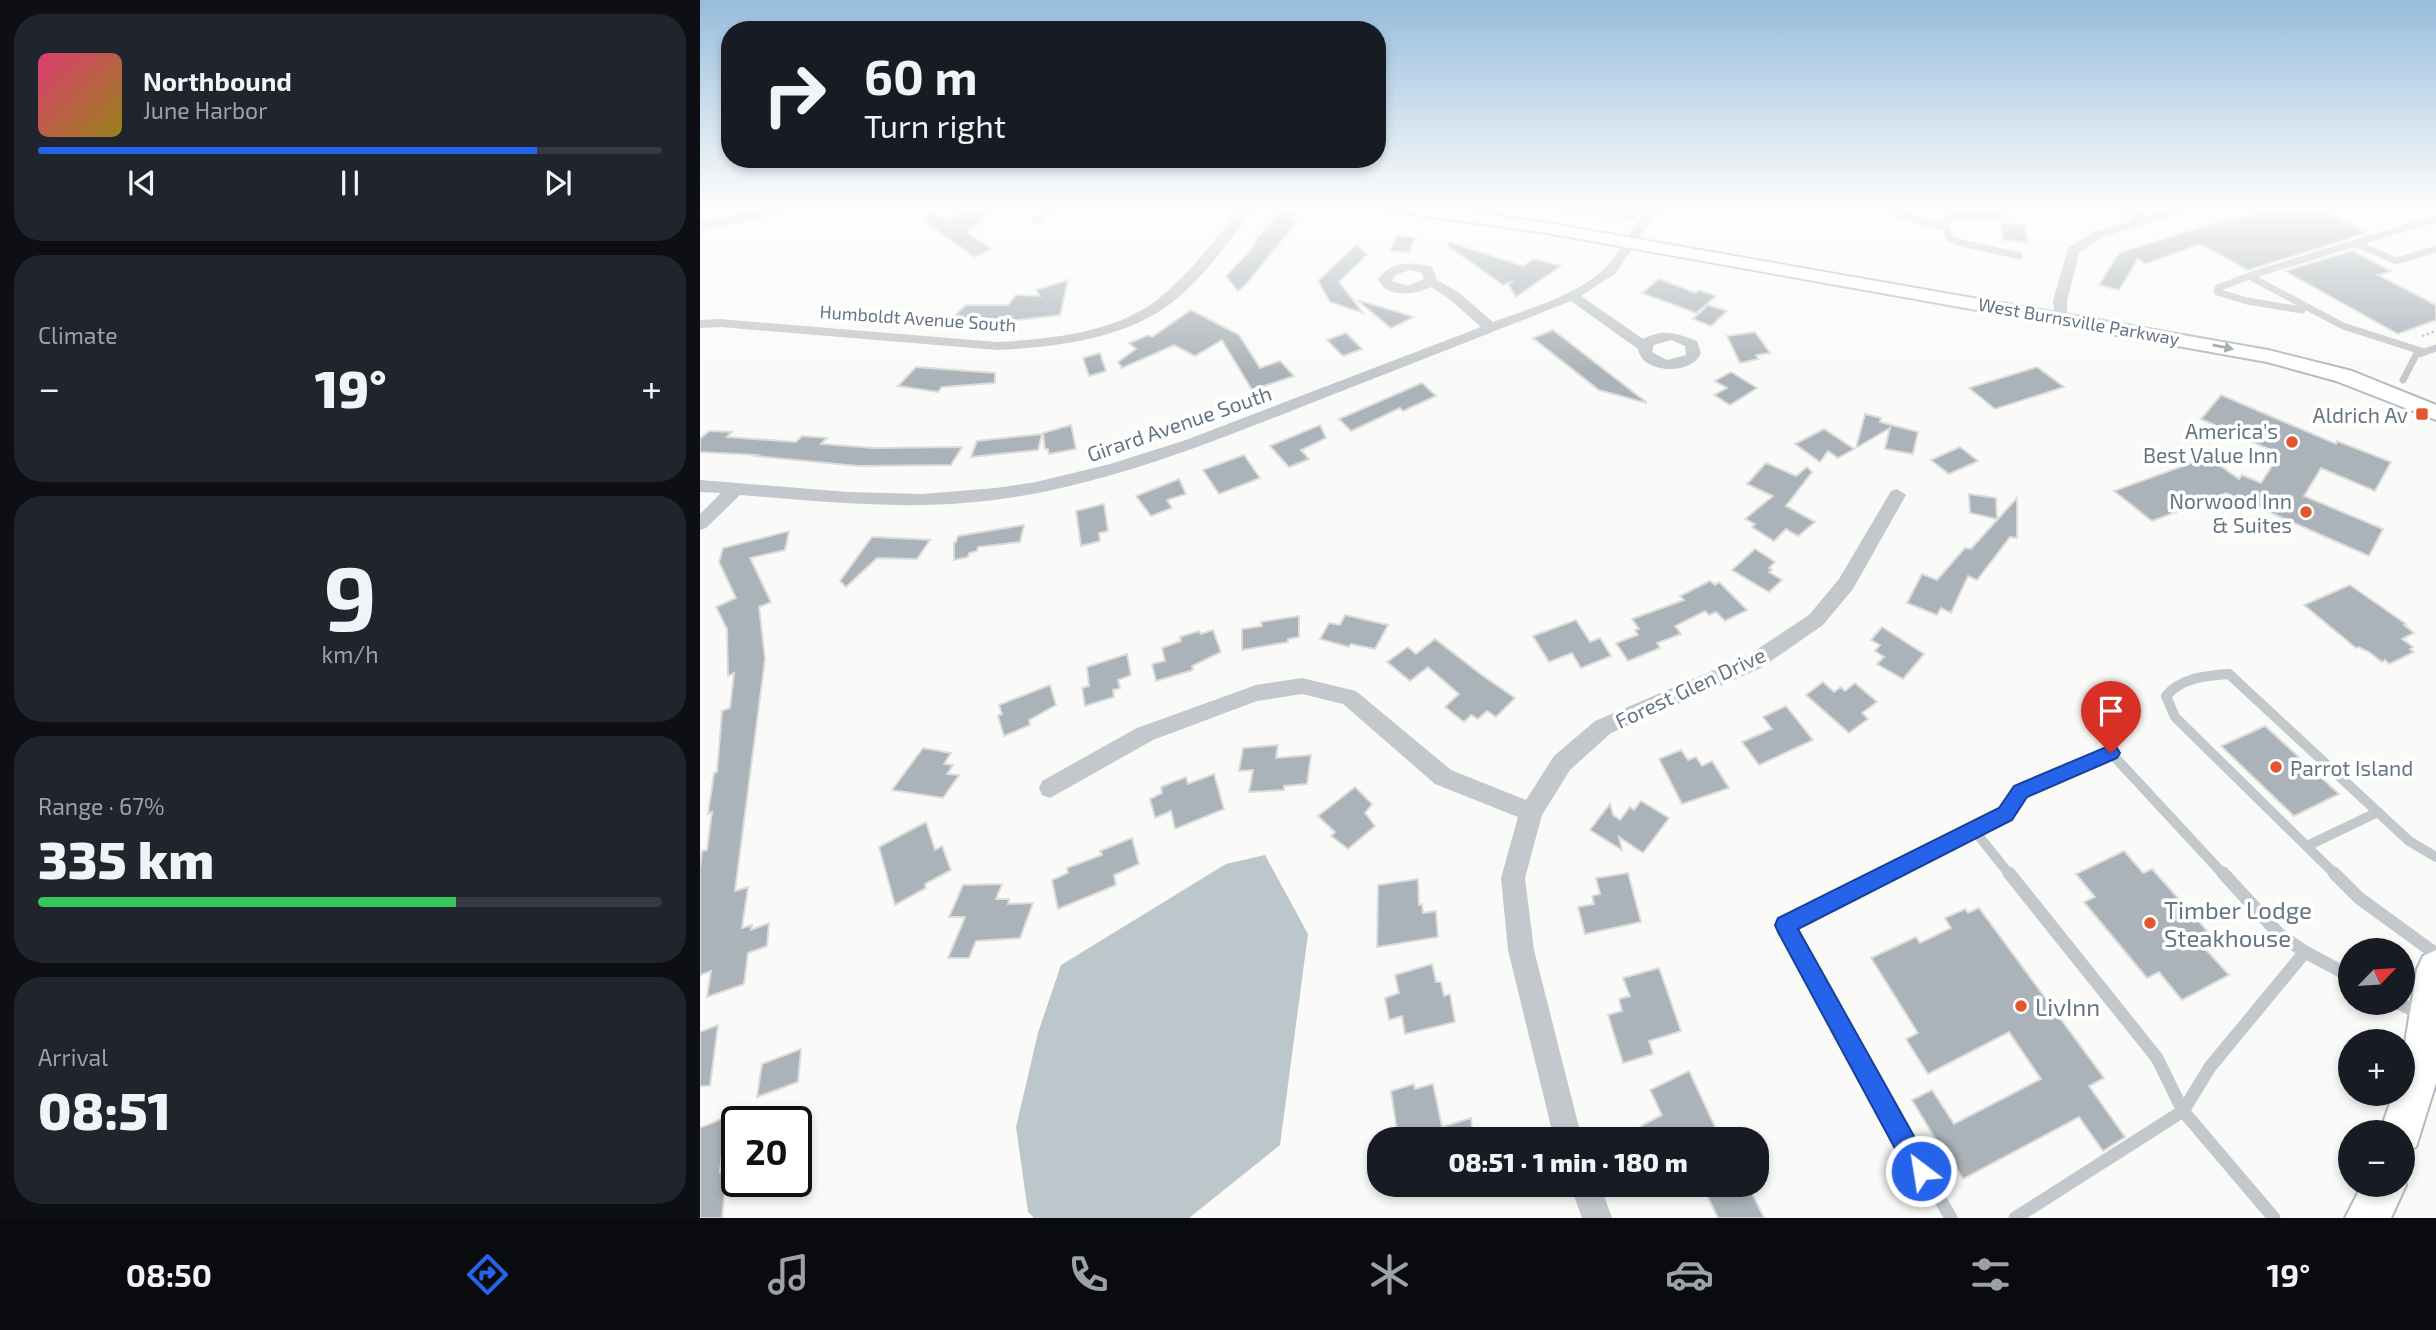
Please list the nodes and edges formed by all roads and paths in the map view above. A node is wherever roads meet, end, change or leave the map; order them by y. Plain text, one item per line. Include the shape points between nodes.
1 (1202, 262) edge
2 (1616, 262) edge
3 (1806, 262) edge
4 (2071, 262) edge
5 (2295, 262) edge
6 (2249, 276) junction
7 (1430, 281) dead end
8 (1572, 296) junction
9 (2060, 309) junction
10 (2311, 311) junction
11 (700, 324) edge
12 (1491, 328) junction
13 (2436, 331) edge
14 (2420, 337) dead end
15 (1645, 347) dead end
16 (2436, 348) edge
17 (2424, 352) junction
18 (2403, 380) junction
19 (2436, 393) edge
20 (2436, 413) edge
21 (700, 486) edge
22 (737, 488) junction
23 (1897, 495) dead end
24 (700, 524) edge
25 (1050, 788) dead end
26 (1531, 812) junction
27 (2378, 812) junction
28 (1974, 830) junction
29 (2306, 846) junction
30 (2436, 857) edge
31 (2305, 952) junction
32 (2436, 954) edge
33 (2436, 969) edge
34 (2338, 970) edge
35 (2415, 1009) edge
36 (2414, 1015) edge
37 (2183, 1111) junction
38 (2405, 1120) edge
39 (1564, 1127) edge
40 (1589, 1197) edge
41 (2378, 1197) edge
42 (1597, 1218) edge
43 (1951, 1218) edge
44 (2015, 1218) edge
45 (2274, 1218) edge
46 (2367, 1218) edge

1 - 11 street, Humboldt Avenue South via 1174,294 1136,318 1086,336 1041,344 998,346
2 - 8 street, Girard Avenue South via 1611,270
3 - 9 street, West Burnsville Parkway
4 - 9 street
5 - 6 lane
6 - 10 lane
6 - 10 lane via 2217,292
7 - 12 street
8 - 12 street, Girard Avenue South
8 - 15 street
9 - 18 street, West Burnsville Parkway via 2276,341
9 -> 20 street, West Burnsville Parkway via 2309,366
10 - 17 lane
12 - 22 street, Girard Avenue South via 1181,449 1079,480 995,495 920,501
13 - 14 path
16 - 17 lane
17 - 18 lane via 2416,355
18 - 19 street, West Burnsville Parkway
21 - 22 street, Girard Avenue South
22 - 24 street
23 - 26 street, Forest Glen Drive via 1846,584 1816,620 1754,663 1603,727 1562,763
25 - 26 street via 1145,734 1255,694 1302,686 1349,697 1443,777
26 - 39 street, Forest Glen Drive via 1513,877 1521,950
27 - 29 lane
27 - 29 lane via 2229,674 2199,677 2171,688 2166,696 2175,717
27 - 30 lane via 2409,841
28 - 31 lane via 2005,814 2021,791 2111,753 2280,934
28 - 37 lane via 2157,1058
28 - 43 lane via 1785,925 1906,1147
29 - 32 lane via 2358,898
31 - 34 lane
31 - 37 lane via 2210,1067
33 - 35 street
36 - 38 street via 2420,1069
37 - 44 lane
37 - 45 lane
40 - 42 street
41 - 46 street

